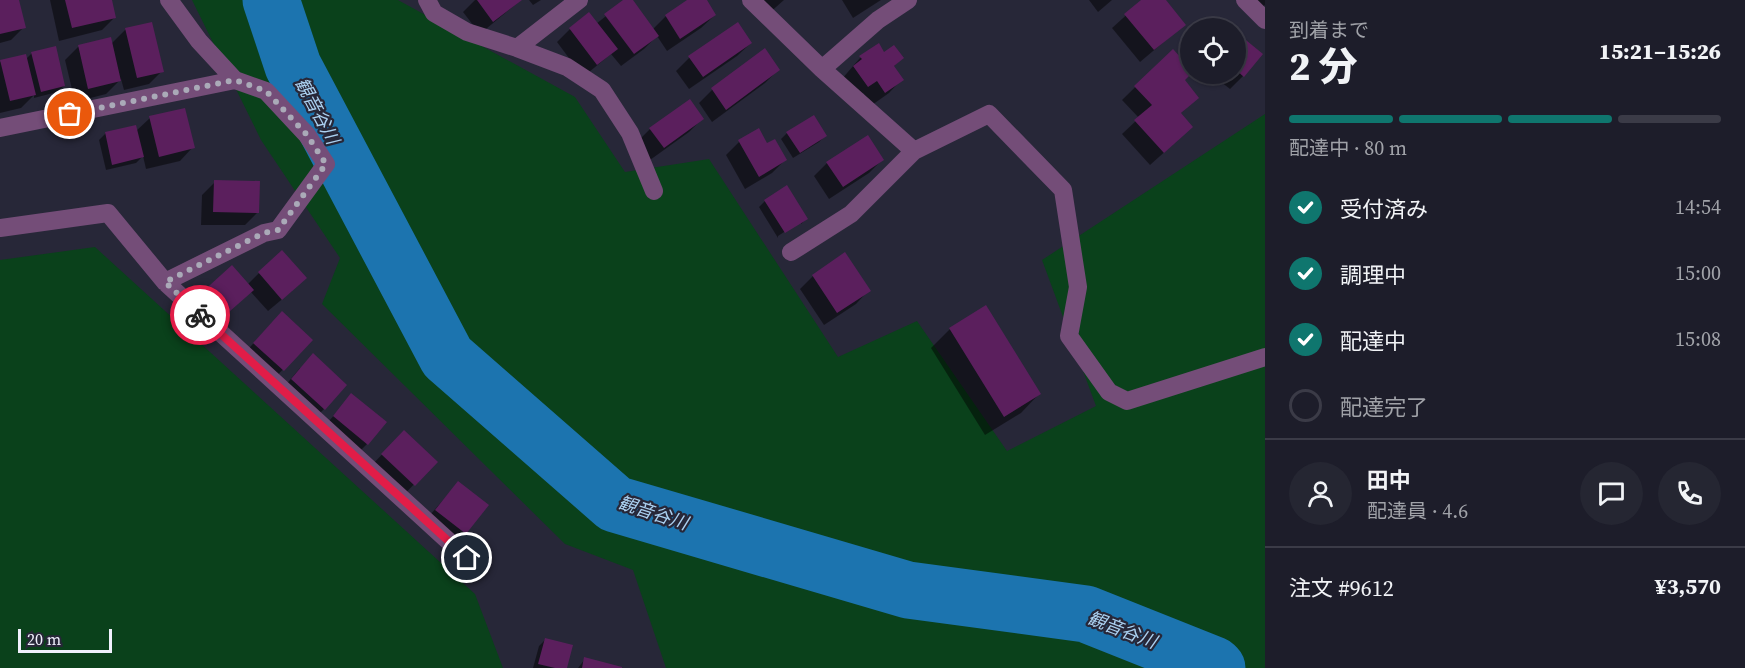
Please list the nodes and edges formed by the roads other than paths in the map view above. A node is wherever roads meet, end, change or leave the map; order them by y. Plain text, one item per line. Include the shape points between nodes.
1 (170, 0) edge
2 (427, 0) edge
3 (579, 0) edge
4 (752, 0) edge
5 (908, 0) edge
6 (1245, 0) edge
7 (1265, 20) edge
8 (517, 48) junction
9 (822, 69) junction
10 (235, 80) junction
11 (0, 128) edge
12 (914, 151) junction
13 (654, 191) dead end
14 (0, 228) edge
15 (791, 252) dead end
16 (165, 282) junction
17 (1265, 357) edge
18 (467, 558) dead end

1 - 10 street via 199,41
2 - 8 street via 434,13 467,32
3 - 8 street
4 - 9 street
5 - 9 street via 878,20
6 - 7 street
8 - 13 street via 567,67 602,90 630,133
9 - 12 street
10 - 11 street
10 - 16 street via 266,91 307,135 326,164 278,230 264,233
12 - 15 street via 851,214
12 - 17 street via 989,114 1063,190 1078,287 1070,336 1108,392 1126,401
14 - 16 street via 108,213
16 - 18 street

